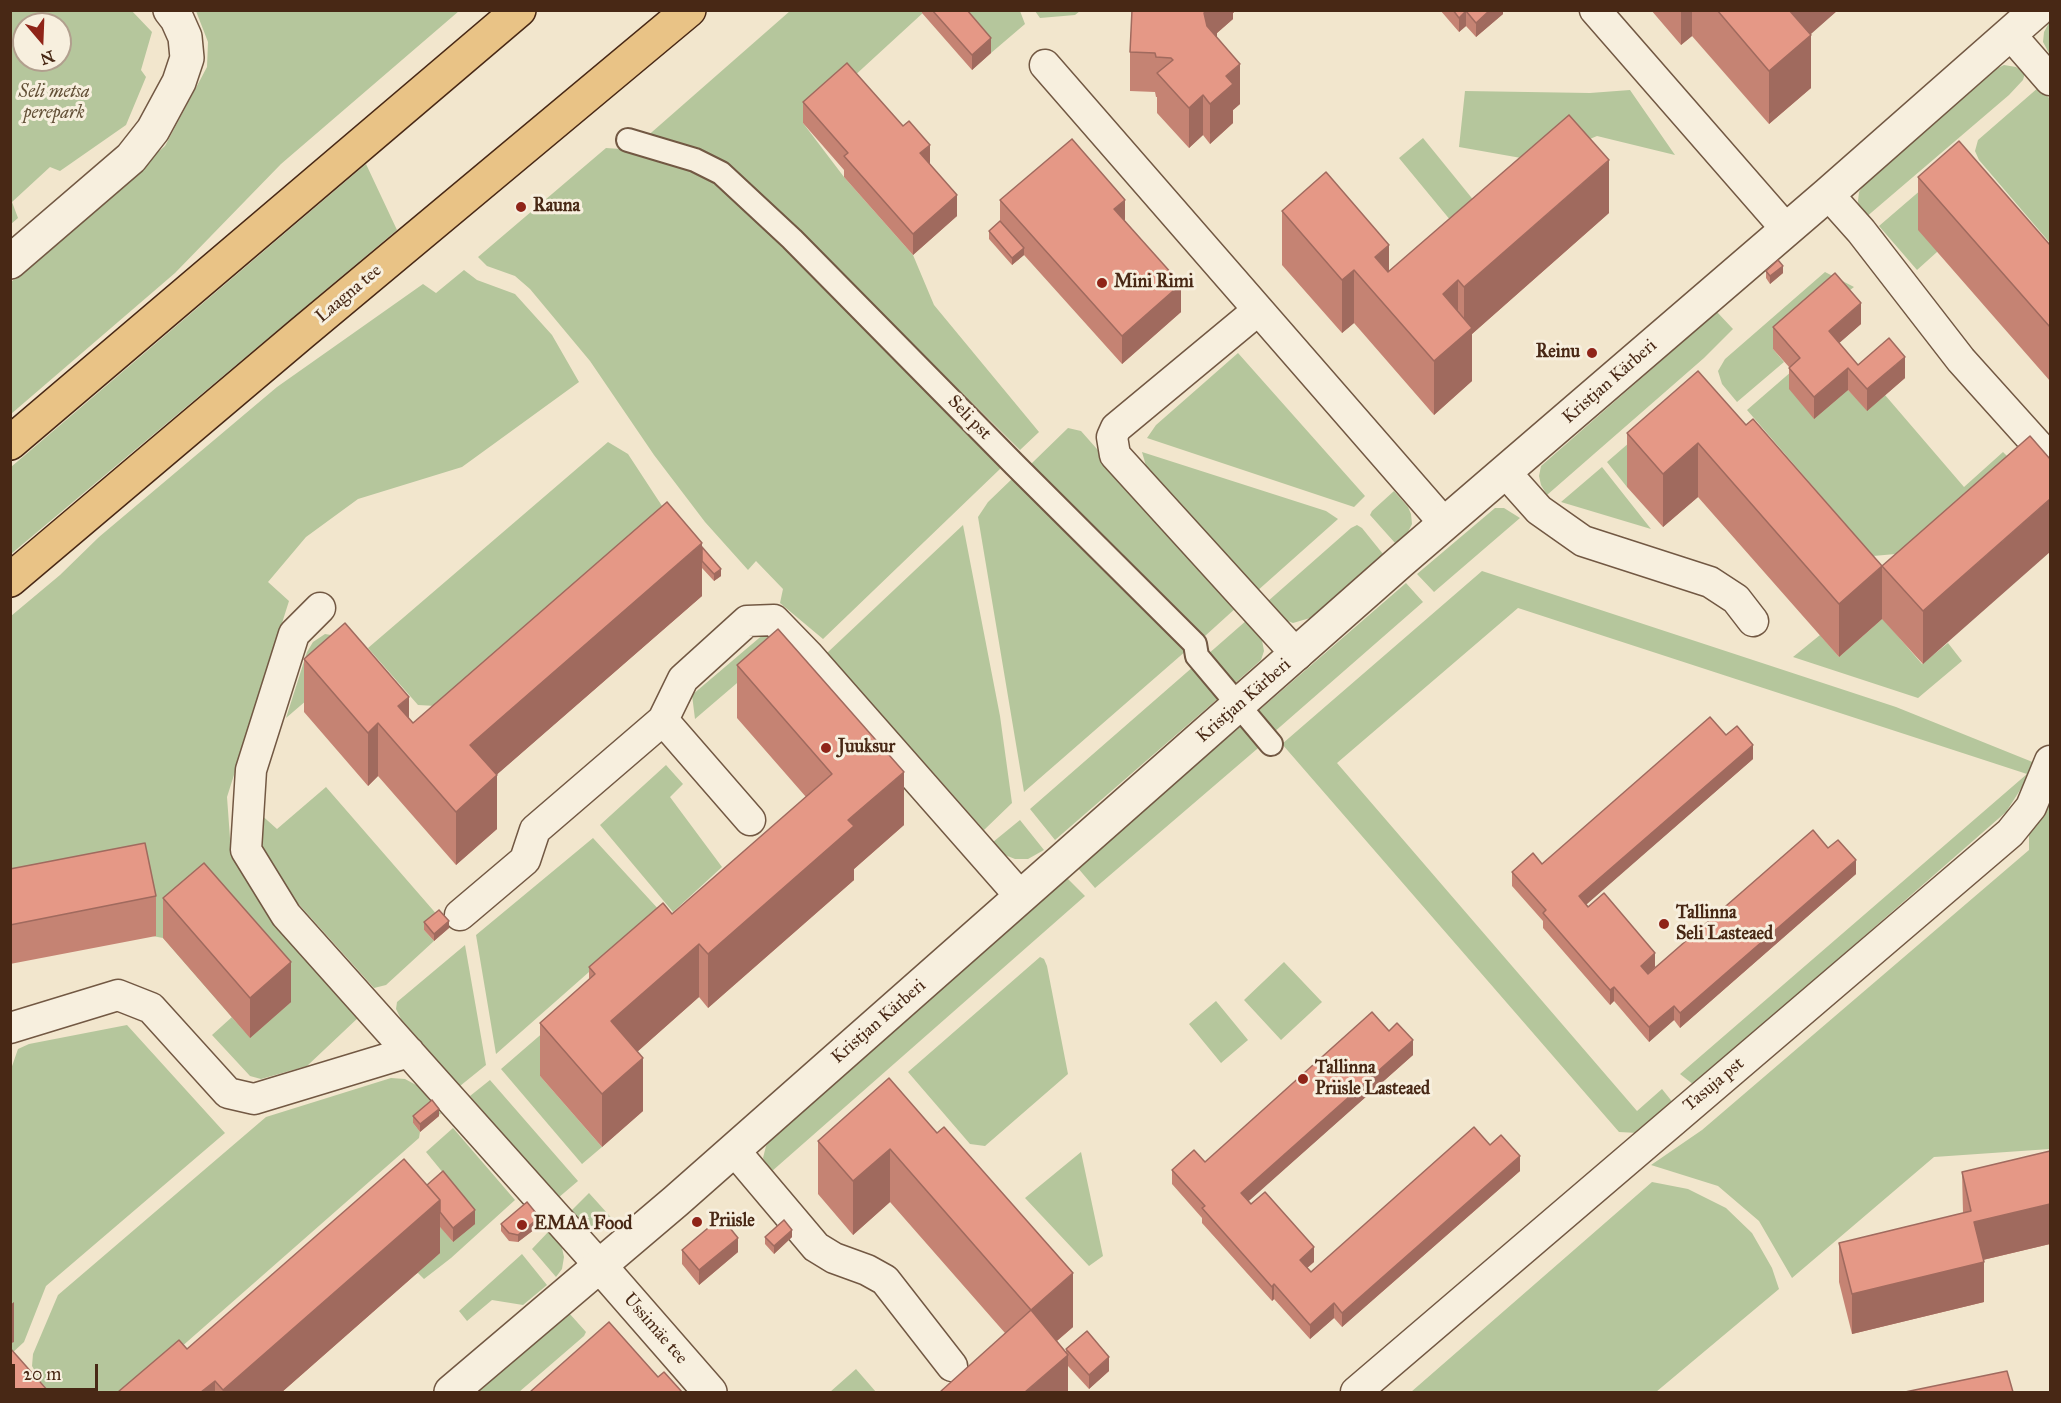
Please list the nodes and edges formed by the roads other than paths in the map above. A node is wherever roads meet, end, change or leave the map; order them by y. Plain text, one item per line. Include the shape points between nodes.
1 (170, 10) edge
2 (519, 10) edge
3 (689, 10) edge
4 (1595, 10) edge
5 (2037, 10) edge
6 (2010, 34) junction
7 (1045, 66) dead end
8 (2050, 80) edge
9 (628, 140) dead end
10 (1828, 194) junction
11 (1787, 230) junction
12 (10, 262) edge
13 (1257, 310) junction
14 (10, 443) edge
15 (2050, 459) edge
16 (1506, 473) junction
17 (1445, 524) junction
18 (10, 580) edge
19 (320, 608) dead end
20 (1753, 621) dead end
21 (1297, 655) junction
22 (1240, 705) junction
23 (663, 720) junction
24 (1271, 744) dead end
25 (2050, 761) edge
26 (750, 820) dead end
27 (1020, 897) junction
28 (460, 915) dead end
29 (10, 1028) edge
30 (409, 1053) junction
31 (734, 1150) junction
32 (600, 1266) junction
33 (952, 1366) dead end
34 (451, 1392) edge
35 (710, 1392) edge
36 (1356, 1392) edge

1 - 12 street via 185,37 187,58 179,82 153,130 131,158
2 - 14 main road
3 - 18 main road, Laagna tee
4 - 11 street
5 - 6 street, Kristjan Kärberi
6 - 8 street
6 - 10 street, Kristjan Kärberi
7 - 13 street
9 - 22 street, Seli pst via 695,160 721,173 792,239 1195,644 1197,656
10 - 11 street, Kristjan Kärberi
10 - 15 street via 1960,360
11 - 16 street, Kristjan Kärberi
13 - 17 street
13 - 21 street via 1116,428 1112,438 1115,455
16 - 17 street, Kristjan Kärberi
16 - 20 street via 1539,510 1583,541 1710,582 1736,599
17 - 21 street, Kristjan Kärberi
19 - 30 street via 294,634 251,770 246,850 286,915
21 - 22 street, Kristjan Kärberi
22 - 24 street, Seli pst
22 - 27 street, Kristjan Kärberi
23 - 26 street
23 - 27 street via 683,679 739,628 747,621 774,620
23 - 28 street via 535,830 525,860
25 - 36 street, Tasuja pst via 2031,807 2010,833
27 - 31 street, Kristjan Kärberi
29 - 30 street via 118,995 151,1008 228,1093 254,1099
30 - 32 street
31 - 32 street, Kristjan Kärberi
31 - 33 street via 816,1247 885,1280
32 - 34 street, Kristjan Kärberi
32 - 35 street, Ussimäe tee

